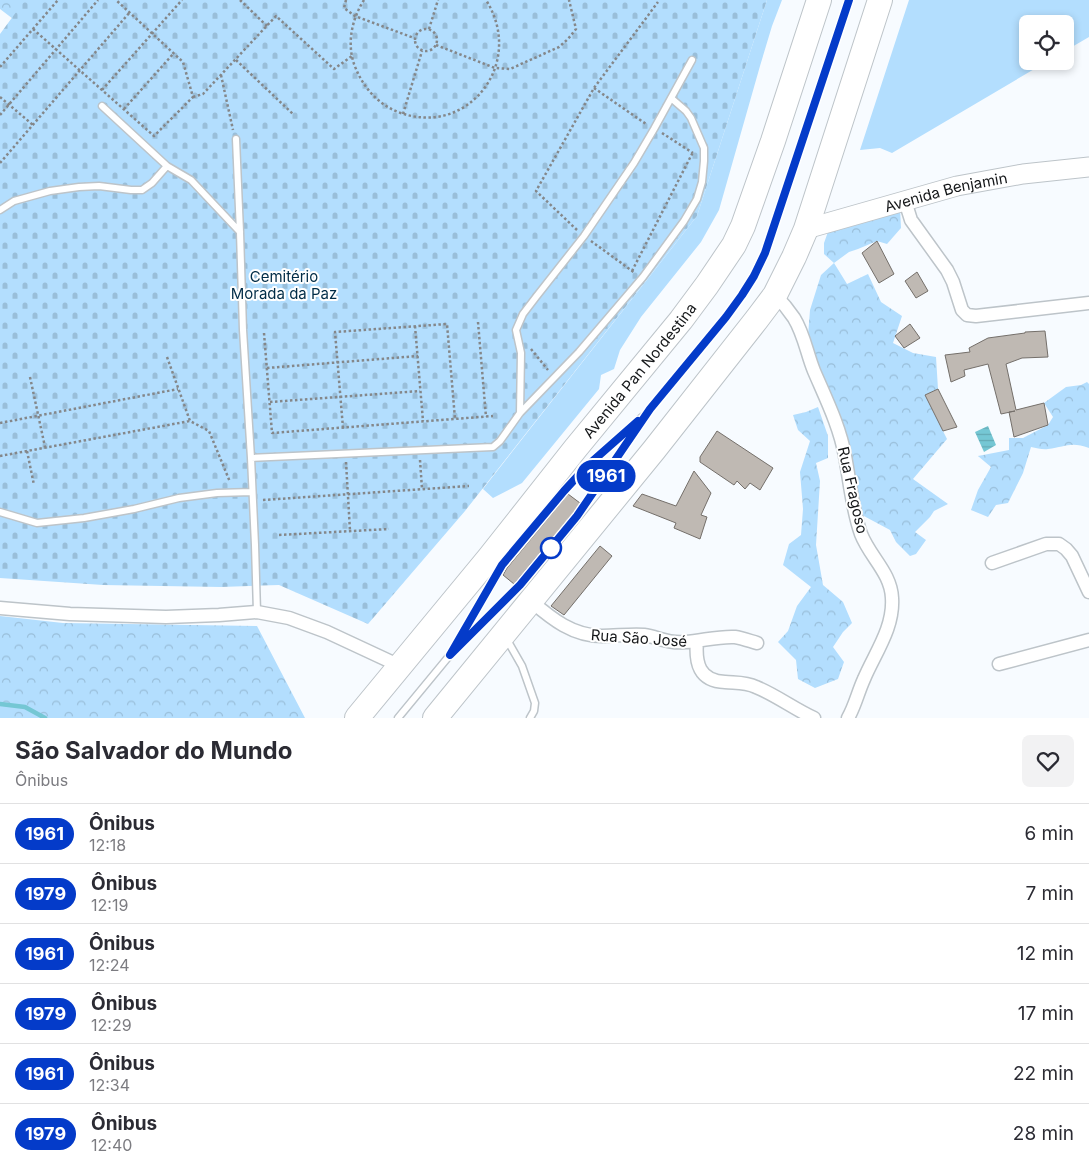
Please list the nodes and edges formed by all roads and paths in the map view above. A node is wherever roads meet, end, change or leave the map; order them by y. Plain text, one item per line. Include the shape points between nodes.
1 (58, 0) edge
2 (98, 0) edge
3 (116, 0) edge
4 (182, 0) edge
5 (240, 0) edge
6 (346, 0) edge
7 (364, 0) edge
8 (438, 0) edge
9 (486, 0) edge
10 (569, 0) edge
11 (819, 0) edge
12 (849, 0) edge
13 (880, 0) edge
14 (658, 2) dead end
15 (130, 12) junction
16 (355, 16) junction
17 (267, 26) junction
18 (33, 29) junction
19 (429, 29) junction
20 (152, 34) junction
21 (414, 38) junction
22 (436, 45) junction
23 (56, 49) junction
24 (422, 51) junction
25 (174, 53) junction
26 (352, 56) junction
27 (236, 60) junction
28 (692, 60) dead end
29 (0, 67) edge
30 (495, 68) junction
31 (80, 70) junction
32 (221, 76) junction
33 (102, 90) junction
34 (0, 97) edge
35 (193, 97) junction
36 (671, 98) junction
37 (9, 104) junction
38 (102, 106) dead end
39 (124, 109) junction
40 (403, 114) junction
41 (0, 115) edge
42 (294, 115) dead end
43 (32, 125) junction
44 (236, 139) joint
45 (704, 148) junction
46 (0, 163) edge
47 (168, 166) junction
48 (1089, 167) edge
49 (536, 192) dead end
50 (905, 201) junction
51 (0, 210) edge
52 (806, 229) junction
53 (240, 232) junction
54 (632, 272) dead end
55 (775, 295) junction
56 (1089, 303) edge
57 (478, 322) dead end
58 (415, 326) junction
59 (516, 330) junction
60 (264, 332) dead end
61 (418, 356) junction
62 (167, 357) dead end
63 (338, 362) junction
64 (267, 368) junction
65 (30, 377) dead end
66 (555, 378) junction
67 (178, 388) junction
68 (420, 391) junction
69 (340, 397) junction
70 (270, 402) junction
71 (650, 409) junction
72 (520, 413) junction
73 (38, 416) junction
74 (493, 416) dead end
75 (486, 417) junction
76 (455, 419) junction
77 (190, 421) junction
78 (423, 422) junction
79 (0, 423) edge
80 (343, 428) junction
81 (45, 447) junction
82 (27, 451) junction
83 (419, 453) dead end
84 (0, 456) edge
85 (251, 458) junction
86 (346, 458) dead end
87 (34, 485) dead end
88 (469, 486) dead end
89 (422, 489) junction
90 (234, 492) junction
91 (252, 492) junction
92 (348, 494) junction
93 (253, 502) junction
94 (0, 512) edge
95 (389, 529) dead end
96 (350, 531) junction
97 (279, 535) dead end
98 (992, 563) dead end
99 (1089, 592) edge
100 (531, 601) junction
101 (0, 608) edge
102 (257, 612) junction
103 (504, 634) junction
104 (1089, 640) edge
105 (697, 641) junction
106 (757, 643) dead end
107 (450, 655) junction
108 (999, 664) dead end
109 (400, 666) junction
110 (849, 717) edge
111 (357, 718) edge
112 (398, 718) edge
113 (435, 718) edge
114 (530, 718) edge
115 (814, 718) edge

1 - 18 path
2 - 23 path
3 - 15 path
4 - 20 path
5 - 17 path
6 - 16 path via 344,8
7 - 16 path
8 - 19 path
9 - 30 path via 498,28
10 - 30 path via 576,29 568,39 559,47 510,69
11 - 109 highway, Avenida Pan Nordestina via 768,158 734,245 681,320
12 - 71 lane via 765,253 754,276 726,317
13 - 52 highway
14 - 49 path via 594,88
15 - 20 path
15 - 31 path
16 - 21 path
16 - 26 path
17 - 26 path via 276,16 334,69
17 - 27 path
18 - 23 path
18 - 29 path
19 - 21 path via 417,32
19 - 22 path via 435,33
20 - 25 path
20 - 33 path
21 - 24 path
22 - 24 path
22 - 30 path
23 - 31 path
23 - 37 path
24 - 40 path
25 - 35 path via 183,62
25 - 39 path
26 - 40 path via 358,75 370,92
27 - 32 path
27 - 42 path
28 - 36 lane
30 - 40 path via 481,92 459,110 431,117
31 - 33 path
31 - 43 path
32 - 35 path via 204,94
32 - 44 path
33 - 39 path
34 - 37 path
35 - 39 path via 154,136
36 - 45 lane via 691,118
36 - 59 lane via 634,163 584,236 528,308
37 - 41 path
37 - 43 path
38 - 47 lane
43 - 46 path
44 - 53 lane
45 - 54 path via 693,152
45 - 66 lane via 702,182 697,199 684,221 643,277
47 - 51 lane via 142,190 99,186 50,191 14,201
47 - 53 lane via 191,180
48 - 50 street, Avenida Benjamin via 988,180
50 - 52 street, Avenida Benjamin
50 - 56 street via 911,220 947,270 966,315
52 - 55 highway
53 - 85 lane
55 - 100 highway
55 - 110 street, Rua Fragoso via 795,320 803,337 841,439 861,534 887,577 892,598 887,632
57 - 75 path
58 - 61 path
58 - 63 path via 335,332
58 - 76 path via 447,324
59 - 66 path
59 - 72 lane via 521,353
60 - 64 path
61 - 63 path
61 - 68 path
62 - 67 path
63 - 64 path
63 - 69 path
64 - 70 path
65 - 73 path
66 - 72 lane
67 - 73 path
67 - 77 path
68 - 69 path
68 - 78 path
69 - 70 path
69 - 80 path
70 - 80 path via 272,433
71 - 107 lane via 577,516 520,585
71 - 107 lane via 587,466 502,565
72 - 85 lane via 493,447
73 - 79 path
73 - 81 path
74 - 75 path
75 - 76 path
76 - 78 path
77 - 81 path
77 - 90 path via 209,431
78 - 80 path
81 - 82 path
82 - 84 path
82 - 87 path
83 - 89 path
85 - 91 lane
86 - 92 path
88 - 89 path
89 - 92 path
90 - 91 lane
90 - 94 lane via 179,498 84,518 37,523
91 - 93 lane
92 - 93 path
92 - 96 path
93 - 102 lane
95 - 96 path
96 - 97 path
98 - 99 street via 1046,544 1059,544 1072,556
100 - 103 highway
100 - 105 street, Rua São José via 579,633 650,636 674,642
101 - 102 street via 70,614 166,616
102 - 109 street via 289,618 327,632
103 - 113 highway
103 - 114 lane via 522,666 535,703
104 - 108 street
105 - 106 street, Rua São José via 735,637
105 - 115 street, Rua São José via 698,664 710,679 755,686
107 - 112 lane
109 - 111 highway, Avenida Pan Nordestina

